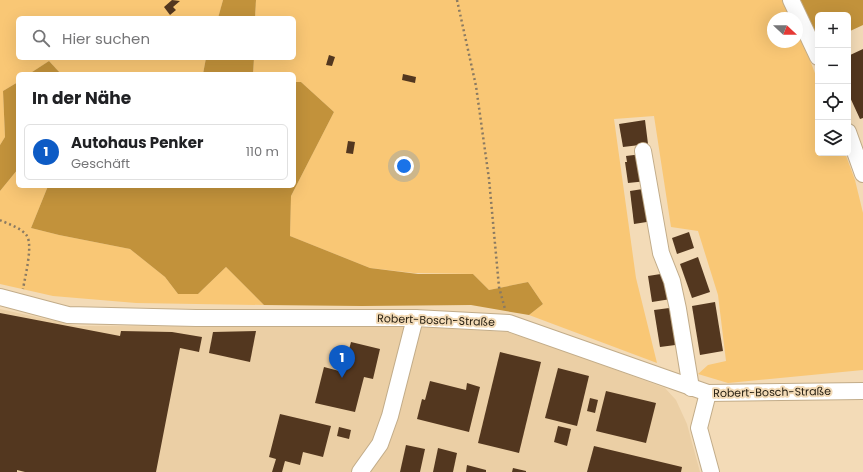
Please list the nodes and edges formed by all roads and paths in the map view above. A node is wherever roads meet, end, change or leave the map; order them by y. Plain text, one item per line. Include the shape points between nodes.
1 (457, 0) edge
2 (791, 0) edge
3 (815, 51) edge
4 (851, 140) edge
5 (643, 151) dead end
6 (863, 174) edge
7 (0, 220) edge
8 (0, 297) edge
9 (21, 302) junction
10 (415, 318) junction
11 (509, 323) junction
12 (690, 388) junction
13 (863, 391) edge
14 (708, 394) junction
15 (360, 472) edge
16 (711, 472) edge

1 - 11 path via 476,86 489,179 499,287
2 - 3 street
4 - 6 street
5 - 12 street via 661,253 672,281 678,309
7 - 9 path via 18,228 27,236 29,247
8 - 9 street, Robert-Bosch-Straße
9 - 10 street, Robert-Bosch-Straße via 68,315
10 - 11 street, Robert-Bosch-Straße
10 - 15 street via 383,437
11 - 12 street, Robert-Bosch-Straße
12 - 14 street, Robert-Bosch-Straße
13 - 14 street, Robert-Bosch-Straße
14 - 16 street via 698,428

